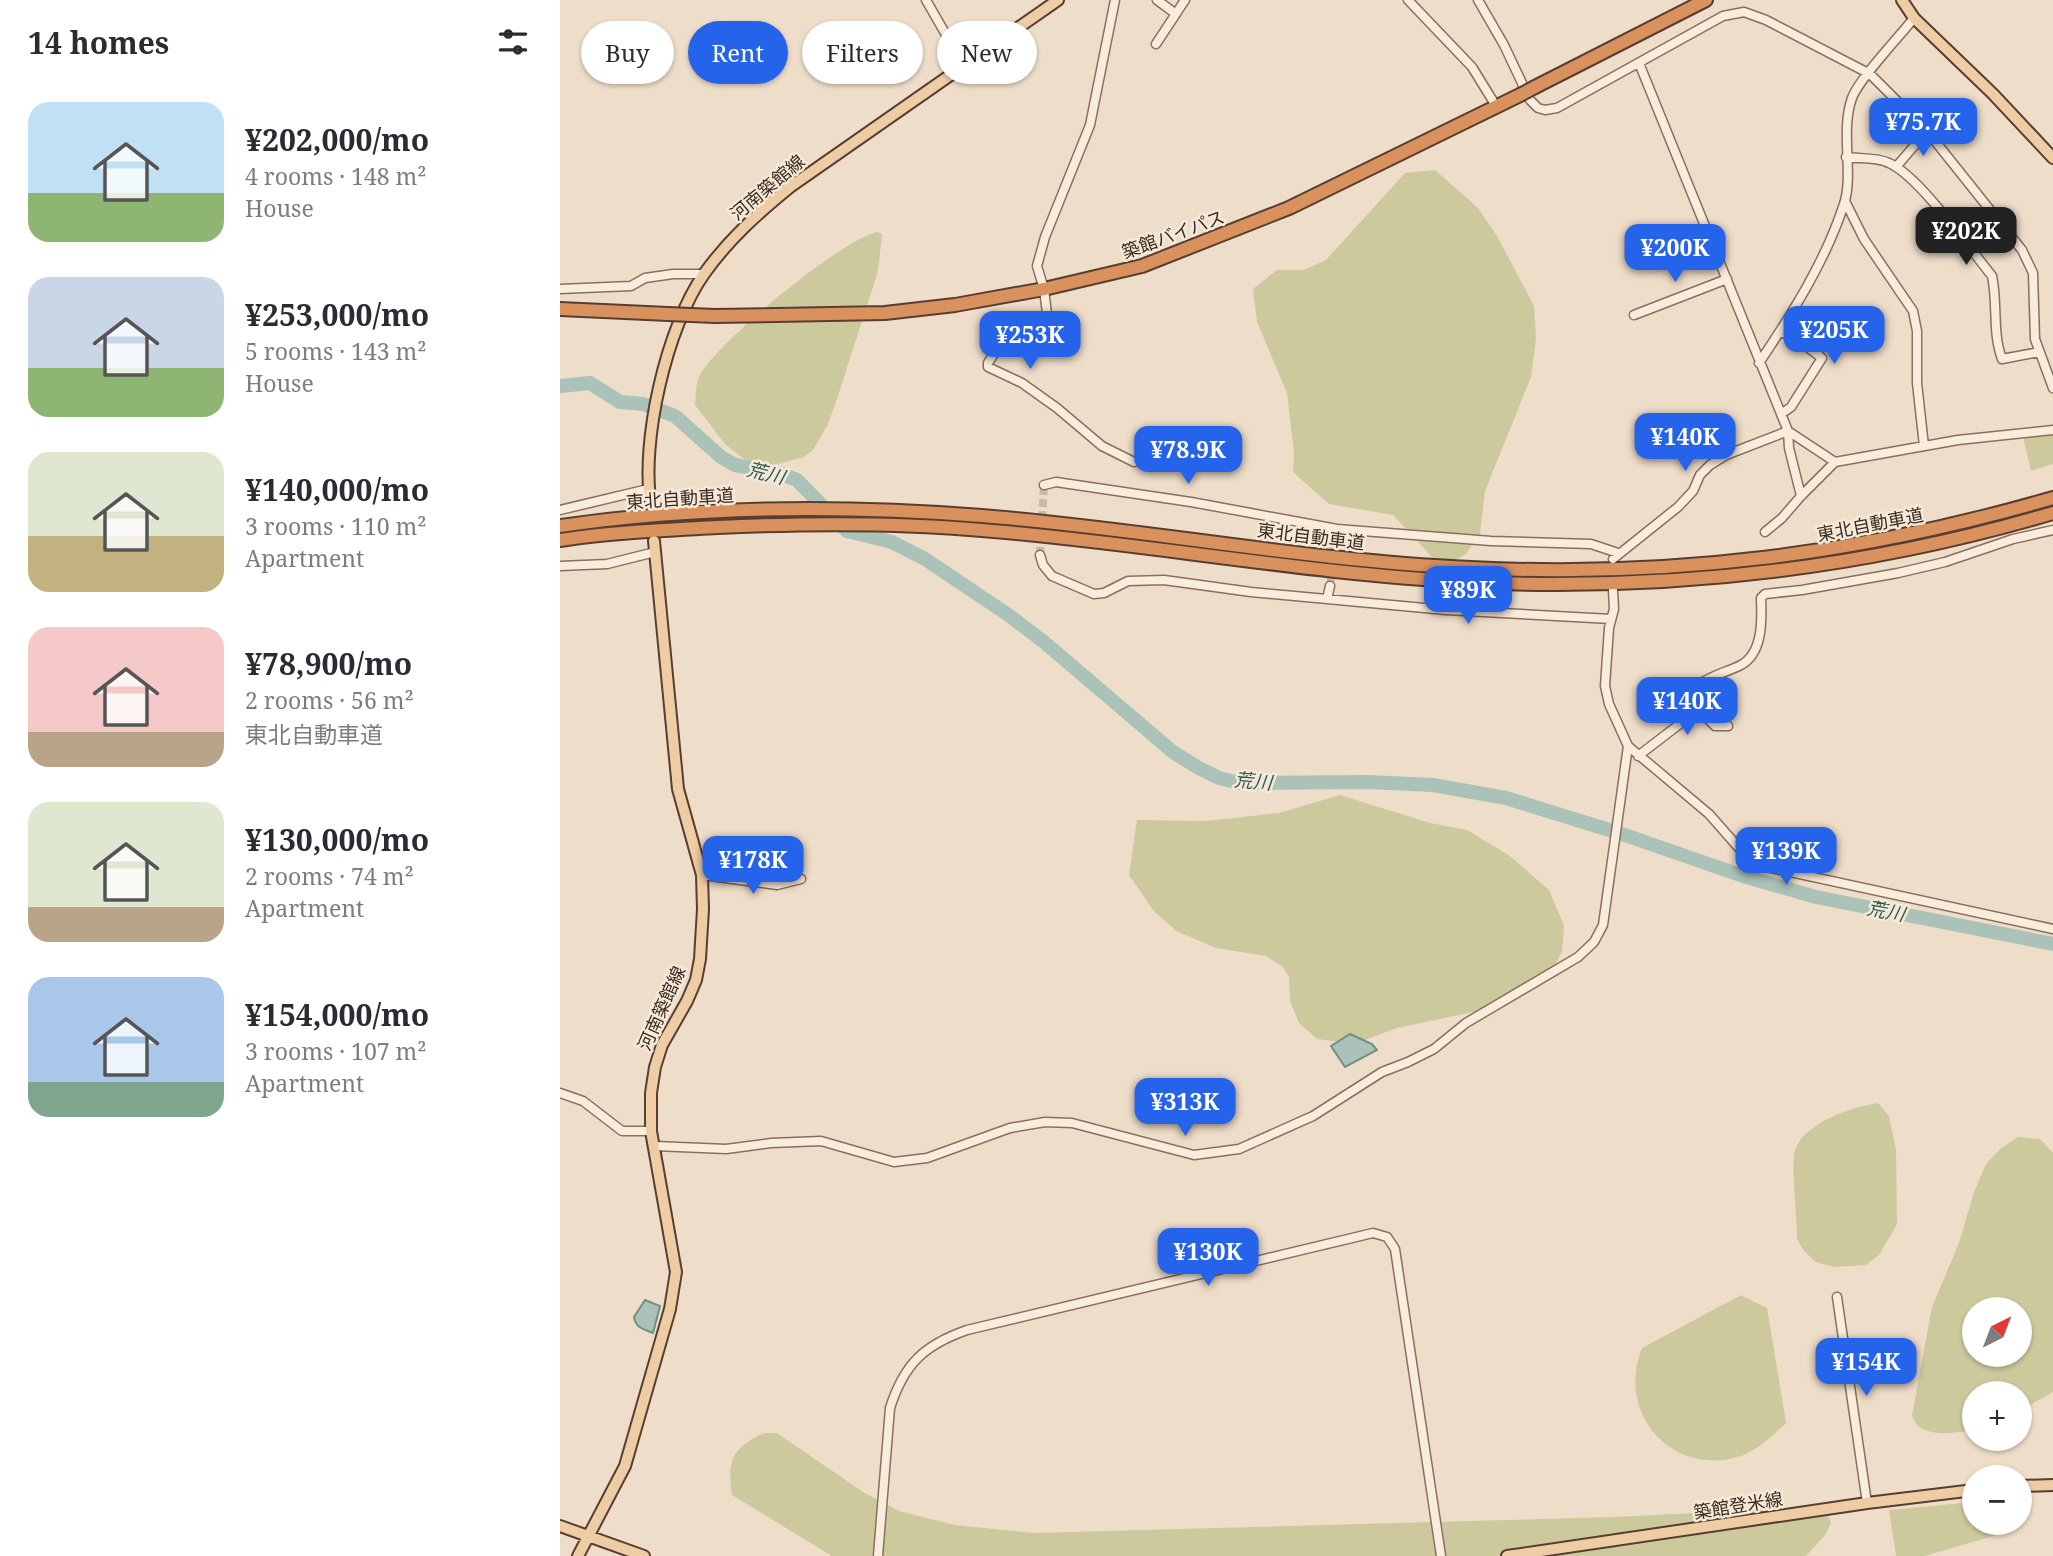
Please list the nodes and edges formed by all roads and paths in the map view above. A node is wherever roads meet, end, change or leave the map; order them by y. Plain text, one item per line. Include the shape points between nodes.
1 (926, 0) edge
2 (1058, 0) edge
3 (1115, 0) edge
4 (1157, 0) edge
5 (1185, 0) edge
6 (1408, 0) edge
7 (1478, 0) edge
8 (1706, 0) edge
9 (1902, 0) edge
10 (1176, 14) junction
11 (1914, 18) junction
12 (938, 21) edge
13 (1028, 21) edge
14 (1156, 44) dead end
15 (1639, 63) junction
16 (1870, 74) junction
17 (938, 84) edge
18 (1496, 106) junction
19 (1927, 131) junction
20 (1846, 157) junction
21 (2053, 158) edge
22 (1896, 167) junction
23 (1845, 201) junction
24 (704, 274) junction
25 (1727, 279) junction
26 (560, 289) edge
27 (1044, 289) junction
28 (560, 309) edge
29 (1633, 315) dead end
30 (1780, 332) junction
31 (2039, 352) junction
32 (1759, 363) junction
33 (2053, 388) edge
34 (1781, 414) junction
35 (2053, 430) edge
36 (1788, 431) junction
37 (1924, 446) junction
38 (1134, 462) dead end
39 (1836, 462) junction
40 (1044, 485) dead end
41 (648, 489) junction
42 (1801, 496) junction
43 (2053, 498) edge
44 (650, 505) dead end
45 (560, 510) edge
46 (2053, 513) edge
47 (560, 526) edge
48 (2053, 530) edge
49 (1765, 532) dead end
50 (560, 540) edge
51 (655, 546) joint
52 (1040, 555) tunnel mouth
53 (560, 566) edge
54 (1330, 586) tunnel mouth
55 (1613, 590) dead end
56 (1327, 599) junction
57 (1611, 619) junction
58 (1702, 713) junction
59 (1728, 726) dead end
60 (1628, 749) junction
61 (1638, 756) junction
62 (702, 875) junction
63 (801, 879) dead end
64 (2053, 929) edge
65 (560, 1093) edge
66 (652, 1131) junction
67 (654, 1146) junction
68 (1837, 1297) dead end
69 (2053, 1485) edge
70 (2032, 1486) edge
71 (1962, 1491) edge
72 (1867, 1503) junction
73 (560, 1526) edge
74 (587, 1538) junction
75 (578, 1556) edge
76 (644, 1556) edge
77 (878, 1556) edge
78 (1441, 1556) edge
79 (1507, 1556) edge

1 - 12 street
2 - 13 main road, 河南築館線
3 - 27 street via 1090,125 1037,266
4 - 10 street
5 - 10 street
6 - 18 street via 1472,67
7 - 15 street via 1538,108 1557,108
8 - 18 highway, 築館バイパス, bridge
9 - 11 main road
10 - 14 street
11 - 16 street
11 - 21 main road
15 - 16 street via 1723,16 1744,12
15 - 25 street
16 - 19 street
16 - 20 street via 1853,97
17 - 24 main road, 河南築館線 via 780,195
18 - 27 highway, 築館バイパス via 1289,208 1142,266
19 - 22 street
19 - 31 street via 2022,250 2033,273
20 - 22 street via 1886,161
20 - 23 street
22 - 31 street via 1924,192 1992,276 2002,359
23 - 30 street via 1825,251
23 - 37 street via 1864,239 1913,311
24 - 26 street via 645,278 631,286
24 - 41 main road, 河南築館線 via 688,302 658,395 648,455
25 - 29 street
25 - 32 street
27 - 28 highway, 築館バイパス, bridge via 884,313 715,316
27 - 38 street via 1048,323 1037,331 1006,339 988,367 1022,383 1102,446
30 - 32 street
30 - 34 street via 1822,358 1791,407
31 - 33 street
32 - 34 street
34 - 36 street
35 - 37 street
36 - 39 street
36 - 40 street via 1710,466 1678,507 1615,556 1591,544 1337,534 1191,502 1056,482
36 - 42 street
37 - 39 street
39 - 42 street
41 - 44 main road, 河南築館線
41 - 45 street
42 - 49 street
43 - 47 highway, 東北自動車道 via 1874,542 1798,555 1630,570 1393,563 983,516 853,510 670,515
46 - 50 highway, 東北自動車道 via 1959,539 1800,568 1660,582 1549,585 1394,577 983,530 867,524 672,529
48 - 58 street via 1898,573 1765,593 1752,657 1700,684
51 - 53 street via 607,564
51 - 62 main road, 河南築館線 via 678,789
52 - 56 street via 1052,576 1094,594 1128,582 1153,580
54 - 56 street
55 - 57 street
56 - 57 street
57 - 60 street via 1605,686
58 - 59 street via 1715,726
58 - 61 street via 1694,713
60 - 61 street
60 - 67 street via 1603,925 1594,942 1578,957 1466,1023 1434,1049 1382,1072 1313,1116 1239,1149 1194,1155 1072,1123 1045,1122 1010,1128 927,1158 894,1162 821,1141 726,1149
61 - 64 street via 1709,814 1753,864
62 - 63 street via 777,885
62 - 66 main road, 河南築館線 via 698,970 654,1068
65 - 66 street via 583,1101 622,1131
66 - 67 main road, 河南築館線
67 - 74 main road, 河南築館線 via 676,1272 674,1291 625,1466
68 - 72 street
69 - 70 main road
71 - 72 main road, 築館登米線
72 - 79 main road, 築館登米線
73 - 74 main road
74 - 75 main road, 河南築館線
74 - 76 main road
77 - 78 street via 890,1408 896,1388 924,1351 967,1330 1373,1233 1387,1237 1395,1249

